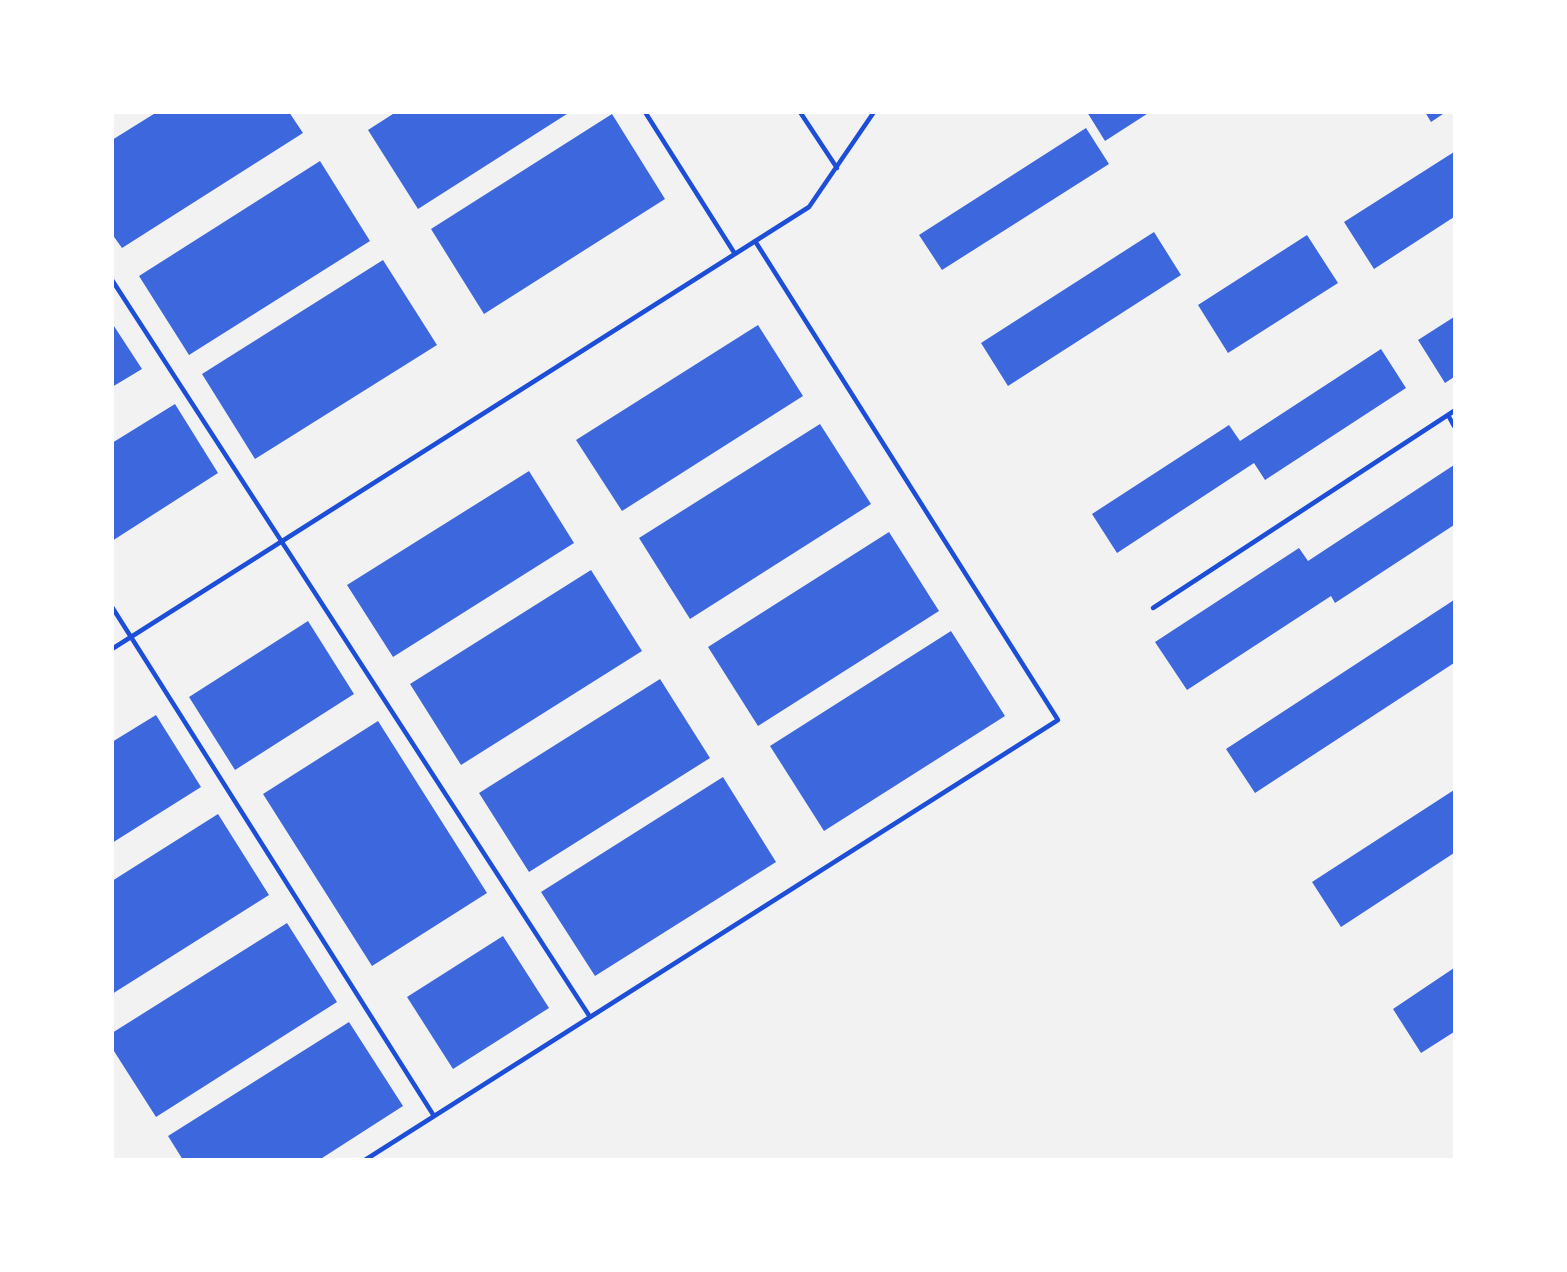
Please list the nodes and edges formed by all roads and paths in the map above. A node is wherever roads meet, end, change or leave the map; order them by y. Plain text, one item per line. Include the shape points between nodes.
1 (645, 112) edge
2 (800, 112) edge
3 (874, 112) edge
4 (837, 168) junction
5 (755, 241) junction
6 (735, 254) junction
7 (112, 280) edge
8 (1455, 411) edge
9 (1448, 415) junction
10 (1455, 426) edge
11 (282, 542) junction
12 (112, 607) edge
13 (1153, 608) dead end
14 (131, 637) junction
15 (112, 649) edge
16 (590, 1017) junction
17 (434, 1116) junction
18 (365, 1160) edge

1 - 6 lane
2 - 4 lane
3 - 4 lane
4 - 5 lane via 809,207
5 - 6 lane
5 - 16 lane via 1058,720
6 - 11 lane
7 - 11 lane
8 - 9 lane
9 - 10 lane
9 - 13 lane
11 - 14 lane
11 - 16 lane
12 - 14 lane
14 - 15 lane
14 - 17 lane
16 - 17 lane
17 - 18 lane

